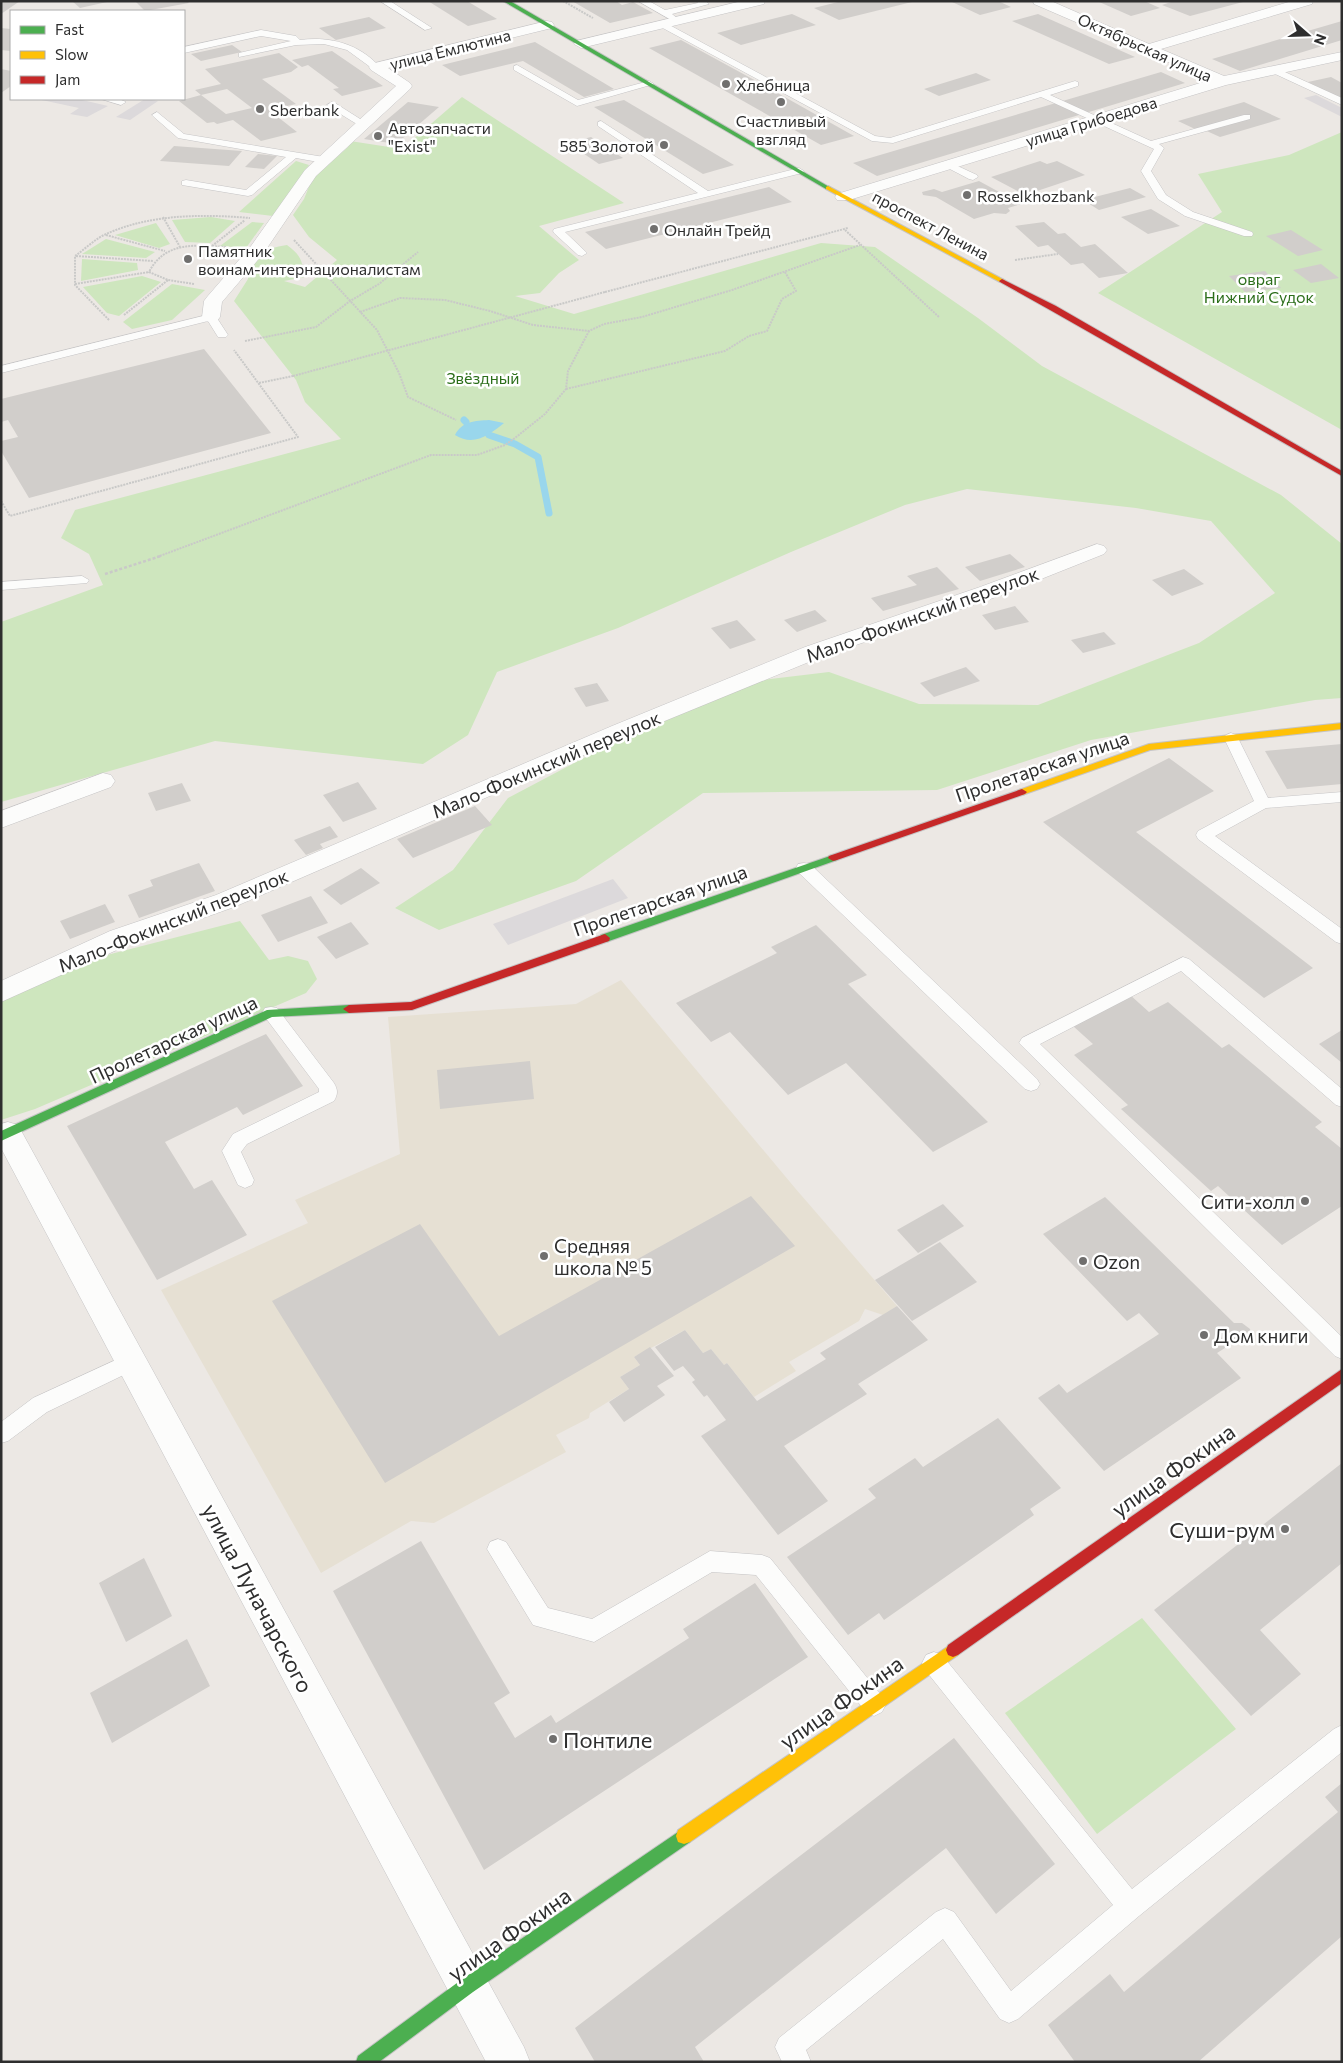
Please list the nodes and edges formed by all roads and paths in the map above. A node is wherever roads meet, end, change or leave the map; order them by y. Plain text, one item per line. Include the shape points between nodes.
1 (384, 1) edge
2 (506, 1) edge
3 (642, 1) edge
4 (700, 1) edge
5 (759, 1) edge
6 (1039, 1) edge
7 (1307, 1) edge
8 (663, 19) junction
9 (547, 25) junction
10 (428, 28) dead end
11 (306, 40) junction
12 (581, 44) junction
13 (1149, 48) junction
14 (185, 50) edge
15 (242, 55) dead end
16 (1342, 56) edge
17 (376, 67) junction
18 (517, 68) dead end
19 (1276, 71) junction
20 (1223, 81) junction
21 (649, 84) junction
22 (1075, 84) dead end
23 (1043, 95) junction
24 (111, 100) edge
25 (121, 102) dead end
26 (1342, 102) edge
27 (332, 106) dead end
28 (157, 115) dead end
29 (1247, 117) dead end
30 (1095, 120) junction
31 (363, 124) junction
32 (601, 124) dead end
33 (1149, 144) junction
34 (294, 155) junction
35 (324, 160) junction
36 (949, 164) junction
37 (799, 171) junction
38 (972, 177) dead end
39 (186, 183) dead end
40 (706, 194) junction
41 (843, 197) junction
42 (163, 217) junction
43 (248, 218) junction
44 (277, 220) junction
45 (885, 220) junction
46 (844, 229) junction
47 (105, 234) junction
48 (1248, 234) dead end
49 (860, 245) junction
50 (212, 246) junction
51 (180, 247) junction
52 (257, 250) junction
53 (165, 252) junction
54 (418, 252) dead end
55 (582, 252) dead end
56 (1058, 254) dead end
57 (75, 256) junction
58 (1015, 260) dead end
59 (153, 261) junction
60 (149, 272) junction
61 (785, 272) junction
62 (168, 280) junction
63 (75, 284) junction
64 (223, 288) junction
65 (350, 301) junction
66 (360, 312) junction
67 (211, 317) junction
68 (939, 317) dead end
69 (114, 324) junction
70 (589, 331) junction
71 (222, 334) joint
72 (256, 338) dead end
73 (120, 340) junction
74 (1, 370) edge
75 (259, 384) junction
76 (566, 389) junction
77 (456, 420) dead end
78 (1342, 474) edge
79 (1, 502) edge
80 (1097, 550) dead end
81 (82, 580) joint
82 (1, 586) edge
83 (1342, 726) edge
84 (1231, 738) junction
85 (103, 781) dead end
86 (1342, 798) edge
87 (1263, 803) junction
88 (1, 820) edge
89 (804, 868) junction
90 (1342, 938) edge
91 (1, 992) edge
92 (271, 1013) junction
93 (1031, 1084) dead end
94 (1342, 1100) edge
95 (5, 1134) edge
96 (245, 1180) dead end
97 (1342, 1350) edge
98 (131, 1362) junction
99 (1342, 1375) edge
100 (1, 1434) edge
101 (498, 1549) dead end
102 (934, 1663) junction
103 (874, 1704) junction
104 (1342, 1737) edge
105 (1130, 1907) junction
106 (467, 1986) junction
107 (364, 2062) edge
108 (509, 2062) edge
109 (798, 2062) edge

1 - 10 lane
2 - 9 main road, проспект Ленина
3 - 8 lane
4 - 8 lane via 705,4
5 - 8 street via 678,20
6 - 13 street, Октябрьская улица
7 - 13 street
8 - 12 street
8 - 23 lane via 872,138 890,141
9 - 12 main road, проспект Ленина
9 - 17 street, улица Емлютина
11 - 14 lane via 261,33
11 - 15 lane
11 - 17 lane via 351,48
12 - 21 main road, проспект Ленина
13 - 20 street, Октябрьская улица
16 - 19 street, улица Грибоедова
17 - 31 street, улица Емлютина via 405,86
18 - 21 lane via 577,103
19 - 20 street, улица Грибоедова
19 - 26 lane
20 - 30 street, улица Грибоедова
21 - 37 main road, проспект Ленина
22 - 23 lane
23 - 30 lane
24 - 25 lane
27 - 31 lane
28 - 34 lane via 181,136
29 - 33 lane
30 - 33 lane
30 - 36 street, улица Грибоедова
31 - 35 street, улица Емлютина
32 - 40 lane
33 - 48 lane via 1159,148 1146,171 1162,197 1189,214
34 - 35 lane
34 - 39 lane via 248,193
35 - 44 street, улица Емлютина via 310,173
36 - 38 lane
36 - 41 street, улица Грибоедова
37 - 40 lane
37 - 41 main road, проспект Ленина
40 - 55 lane via 558,231
41 - 45 main road, проспект Ленина
42 - 43 path via 207,214
42 - 47 path
42 - 51 path
43 - 44 path
43 - 50 path
44 - 52 street, улица Емлютина
44 - 65 path
45 - 46 path
45 - 78 main road, проспект Ленина via 1053,308
46 - 49 path
46 - 75 path, bridge
47 - 53 path
47 - 57 path
49 - 61 path
49 - 68 path
50 - 51 path
50 - 52 path
51 - 53 path
52 - 64 street, улица Емлютина
53 - 59 path
54 - 65 path via 379,284
56 - 58 path
57 - 59 path
57 - 63 path
59 - 60 path
60 - 62 path
60 - 63 path
61 - 70 path
61 - 76 path via 796,291 782,299 767,331 749,336 725,350
62 - 64 path
62 - 69 path
63 - 69 path
64 - 67 street, улица Емлютина via 213,302
65 - 66 path
65 - 72 path via 316,328
66 - 70 path via 400,298 445,300 532,325
66 - 77 path via 377,330 400,373 408,397
67 - 71 lane
67 - 73 lane
69 - 73 path
70 - 76 path via 568,371
71 - 75 path
73 - 74 lane
75 - 79 path via 298,437 10,516
76 - 81 path via 545,414 505,445 477,455 432,455 141,563
80 - 91 street, Мало-Фокинский переулок via 988,592 813,652 620,731 225,901 119,938
81 - 82 lane
83 - 84 main road, Пролетарская улица
84 - 87 lane
84 - 89 main road, Пролетарская улица via 1149,747
85 - 88 street
86 - 87 lane
87 - 90 lane via 1204,835
89 - 92 main road, Пролетарская улица via 412,1006
89 - 93 lane
92 - 95 main road, Пролетарская улица
92 - 96 lane via 328,1088 328,1096 240,1139 231,1152
94 - 97 lane via 1183,963 1028,1042
95 - 98 street, улица Луначарского
98 - 100 lane via 40,1405
98 - 106 street, улица Луначарского
99 - 102 main road, улица Фокина
101 - 103 lane via 541,1617 594,1631 710,1561 762,1565
102 - 103 main road, улица Фокина
102 - 105 lane
103 - 106 main road, улица Фокина
104 - 105 lane
105 - 109 lane via 1009,2010 945,1921 788,2047
106 - 107 main road, улица Фокина
106 - 108 street, улица Луначарского

